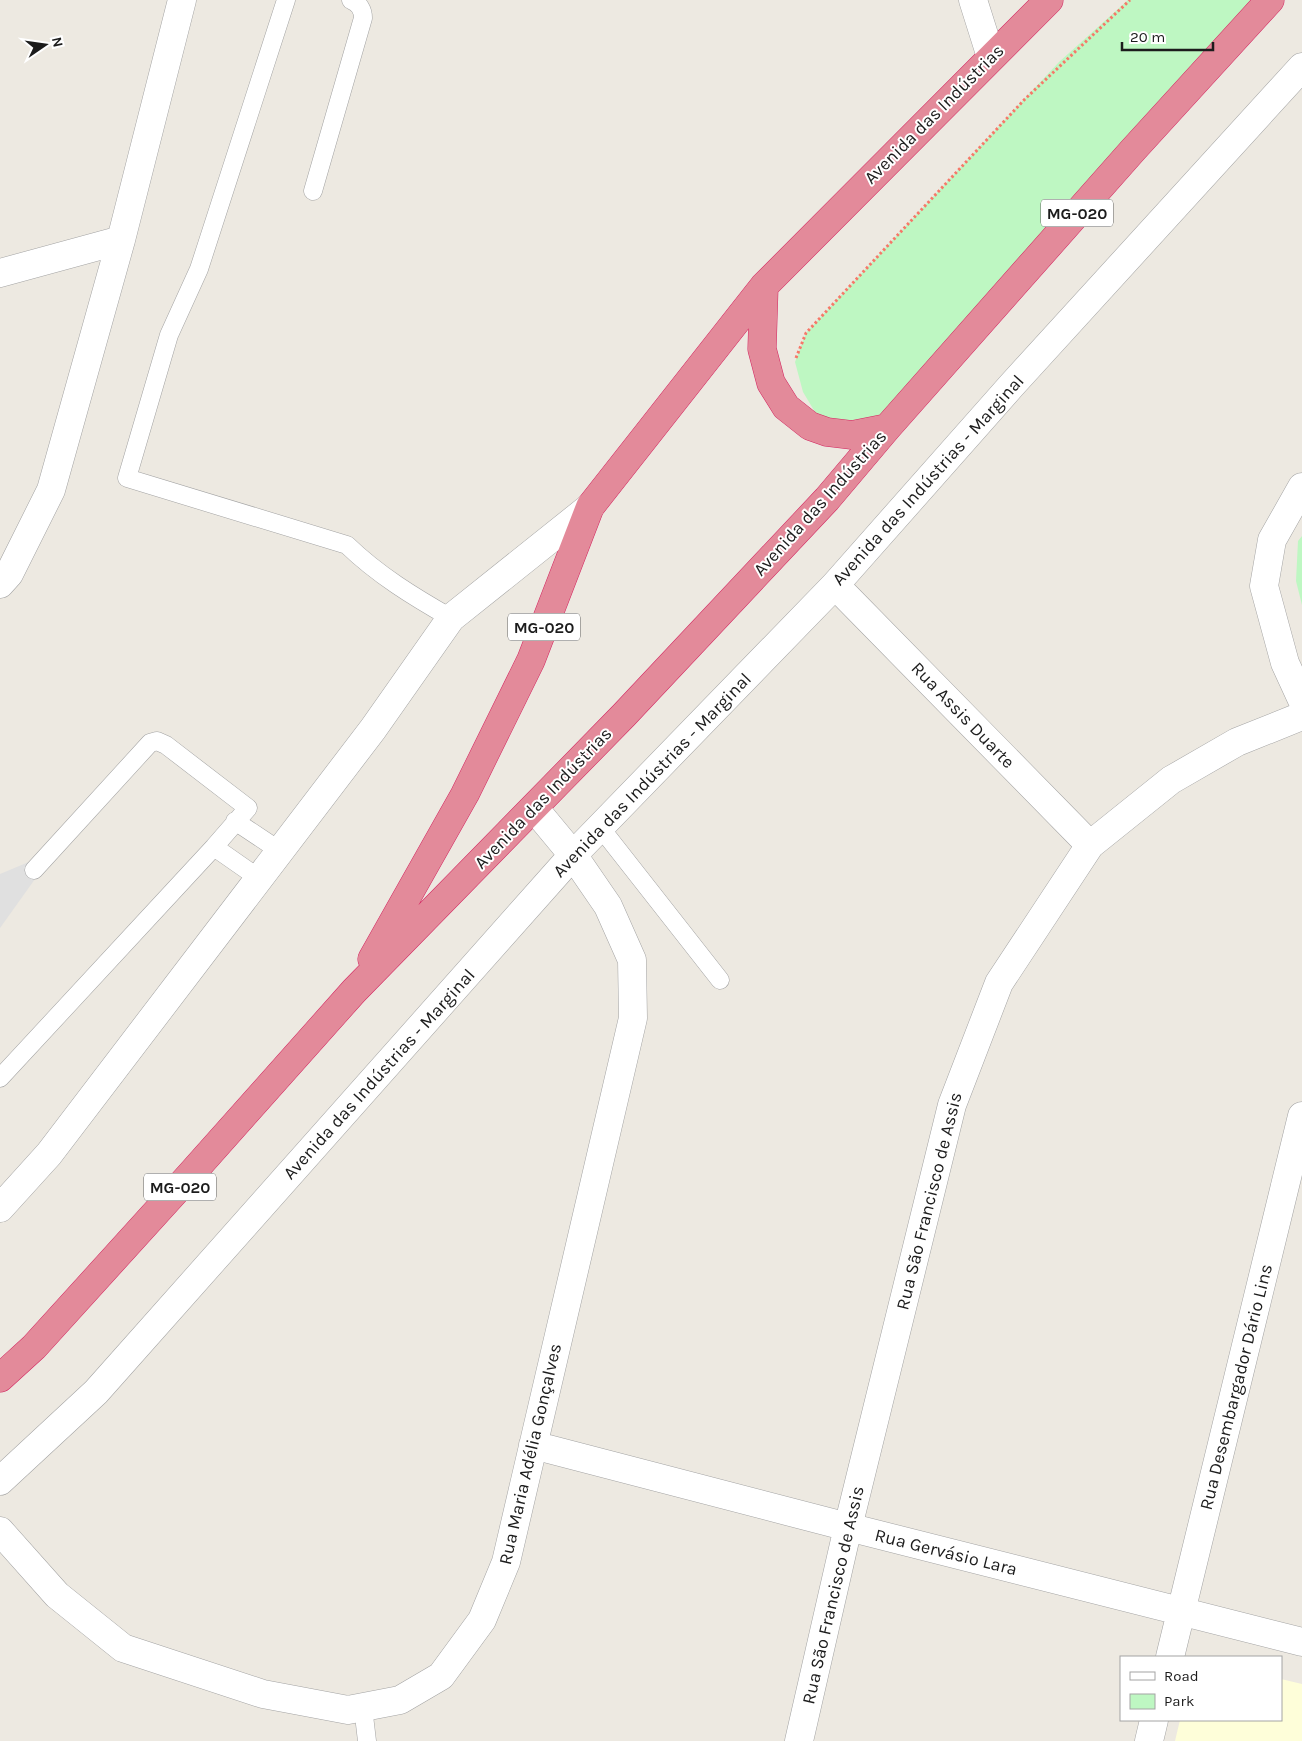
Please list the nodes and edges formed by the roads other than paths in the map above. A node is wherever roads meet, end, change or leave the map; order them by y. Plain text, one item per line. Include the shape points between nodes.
1 (182, 0) edge
2 (286, 0) edge
3 (351, 0) edge
4 (972, 0) edge
5 (1049, 0) edge
6 (1270, 0) edge
7 (990, 57) junction
8 (1302, 67) edge
9 (313, 191) dead end
10 (121, 240) junction
11 (0, 272) edge
12 (764, 286) junction
13 (887, 428) junction
14 (1302, 487) edge
15 (590, 507) junction
16 (0, 584) edge
17 (835, 585) junction
18 (452, 618) junction
19 (1302, 700) edge
20 (1302, 716) edge
21 (534, 808) junction
22 (236, 821) junction
23 (600, 828) junction
24 (1090, 844) junction
25 (214, 847) junction
26 (280, 851) junction
27 (574, 855) junction
28 (34, 870) dead end
29 (260, 879) junction
30 (720, 980) dead end
31 (354, 991) junction
32 (0, 1078) edge
33 (1302, 1116) edge
34 (0, 1208) edge
35 (0, 1378) edge
36 (533, 1445) junction
37 (0, 1481) edge
38 (848, 1527) junction
39 (0, 1530) edge
40 (1182, 1611) junction
41 (1302, 1642) edge
42 (1170, 1656) edge
43 (363, 1707) junction
44 (1154, 1721) edge
45 (367, 1741) edge
46 (799, 1741) edge
47 (1149, 1741) edge

1 - 10 street
2 - 18 lane via 199,268 169,334 127,478 347,545 405,592
3 - 9 lane via 358,4 363,18
4 - 7 street
5 - 7 highway, Avenida das Indústrias / MG-020
6 - 13 highway, Avenida das Indústrias / MG-020
7 - 12 highway, Avenida das Indústrias / MG-020
8 - 17 street, Avenida das Indústrias - Marginal via 1018,378
10 - 11 street
10 - 16 street via 51,490 9,574
12 - 13 highway via 762,348 771,383 786,407 810,426 826,432 852,435
12 - 15 highway, Avenida das Indústrias / MG-020
13 - 21 highway, Avenida das Indústrias / MG-020 via 827,499
14 - 19 street via 1272,540 1264,586 1285,663
15 - 18 street
15 - 31 highway, Avenida das Indústrias / MG-020 via 531,660 465,794
17 - 23 street, Avenida das Indústrias - Marginal
17 - 24 street, Rua Assis Duarte
18 - 26 street
20 - 24 street, Rua São Francisco de Assis via 1237,742 1171,780
21 - 27 street, Rua Maria Adélia Gonçalves
21 - 31 highway, Avenida das Indústrias / MG-020
22 - 25 lane
22 - 26 lane
22 - 28 lane via 248,808 166,745 150,742
23 - 27 street, Avenida das Indústrias - Marginal
23 - 30 lane
24 - 38 street, Rua São Francisco de Assis via 999,983 952,1105
25 - 29 lane
25 - 32 lane
26 - 29 street
27 - 36 street, Rua Maria Adélia Gonçalves via 608,906 632,960 633,1018
27 - 37 street, Avenida das Indústrias - Marginal via 96,1392
29 - 34 street via 49,1154
31 - 35 highway, Avenida das Indústrias / MG-020 via 34,1347
33 - 40 street, Rua Desembargador Dário Lins
36 - 38 street, Rua Gervásio Lara
36 - 43 street, Rua Maria Adélia Gonçalves via 506,1562 482,1620 441,1676 400,1700
38 - 40 street, Rua Gervásio Lara
38 - 46 street, Rua São Francisco de Assis
39 - 43 street, Rua Maria Adélia Gonçalves via 56,1594 123,1648 263,1694 348,1710
40 - 41 street, Rua Gervásio Lara
40 - 42 street, Rua Desembargador Dário Lins
43 - 45 lane
44 - 47 street

